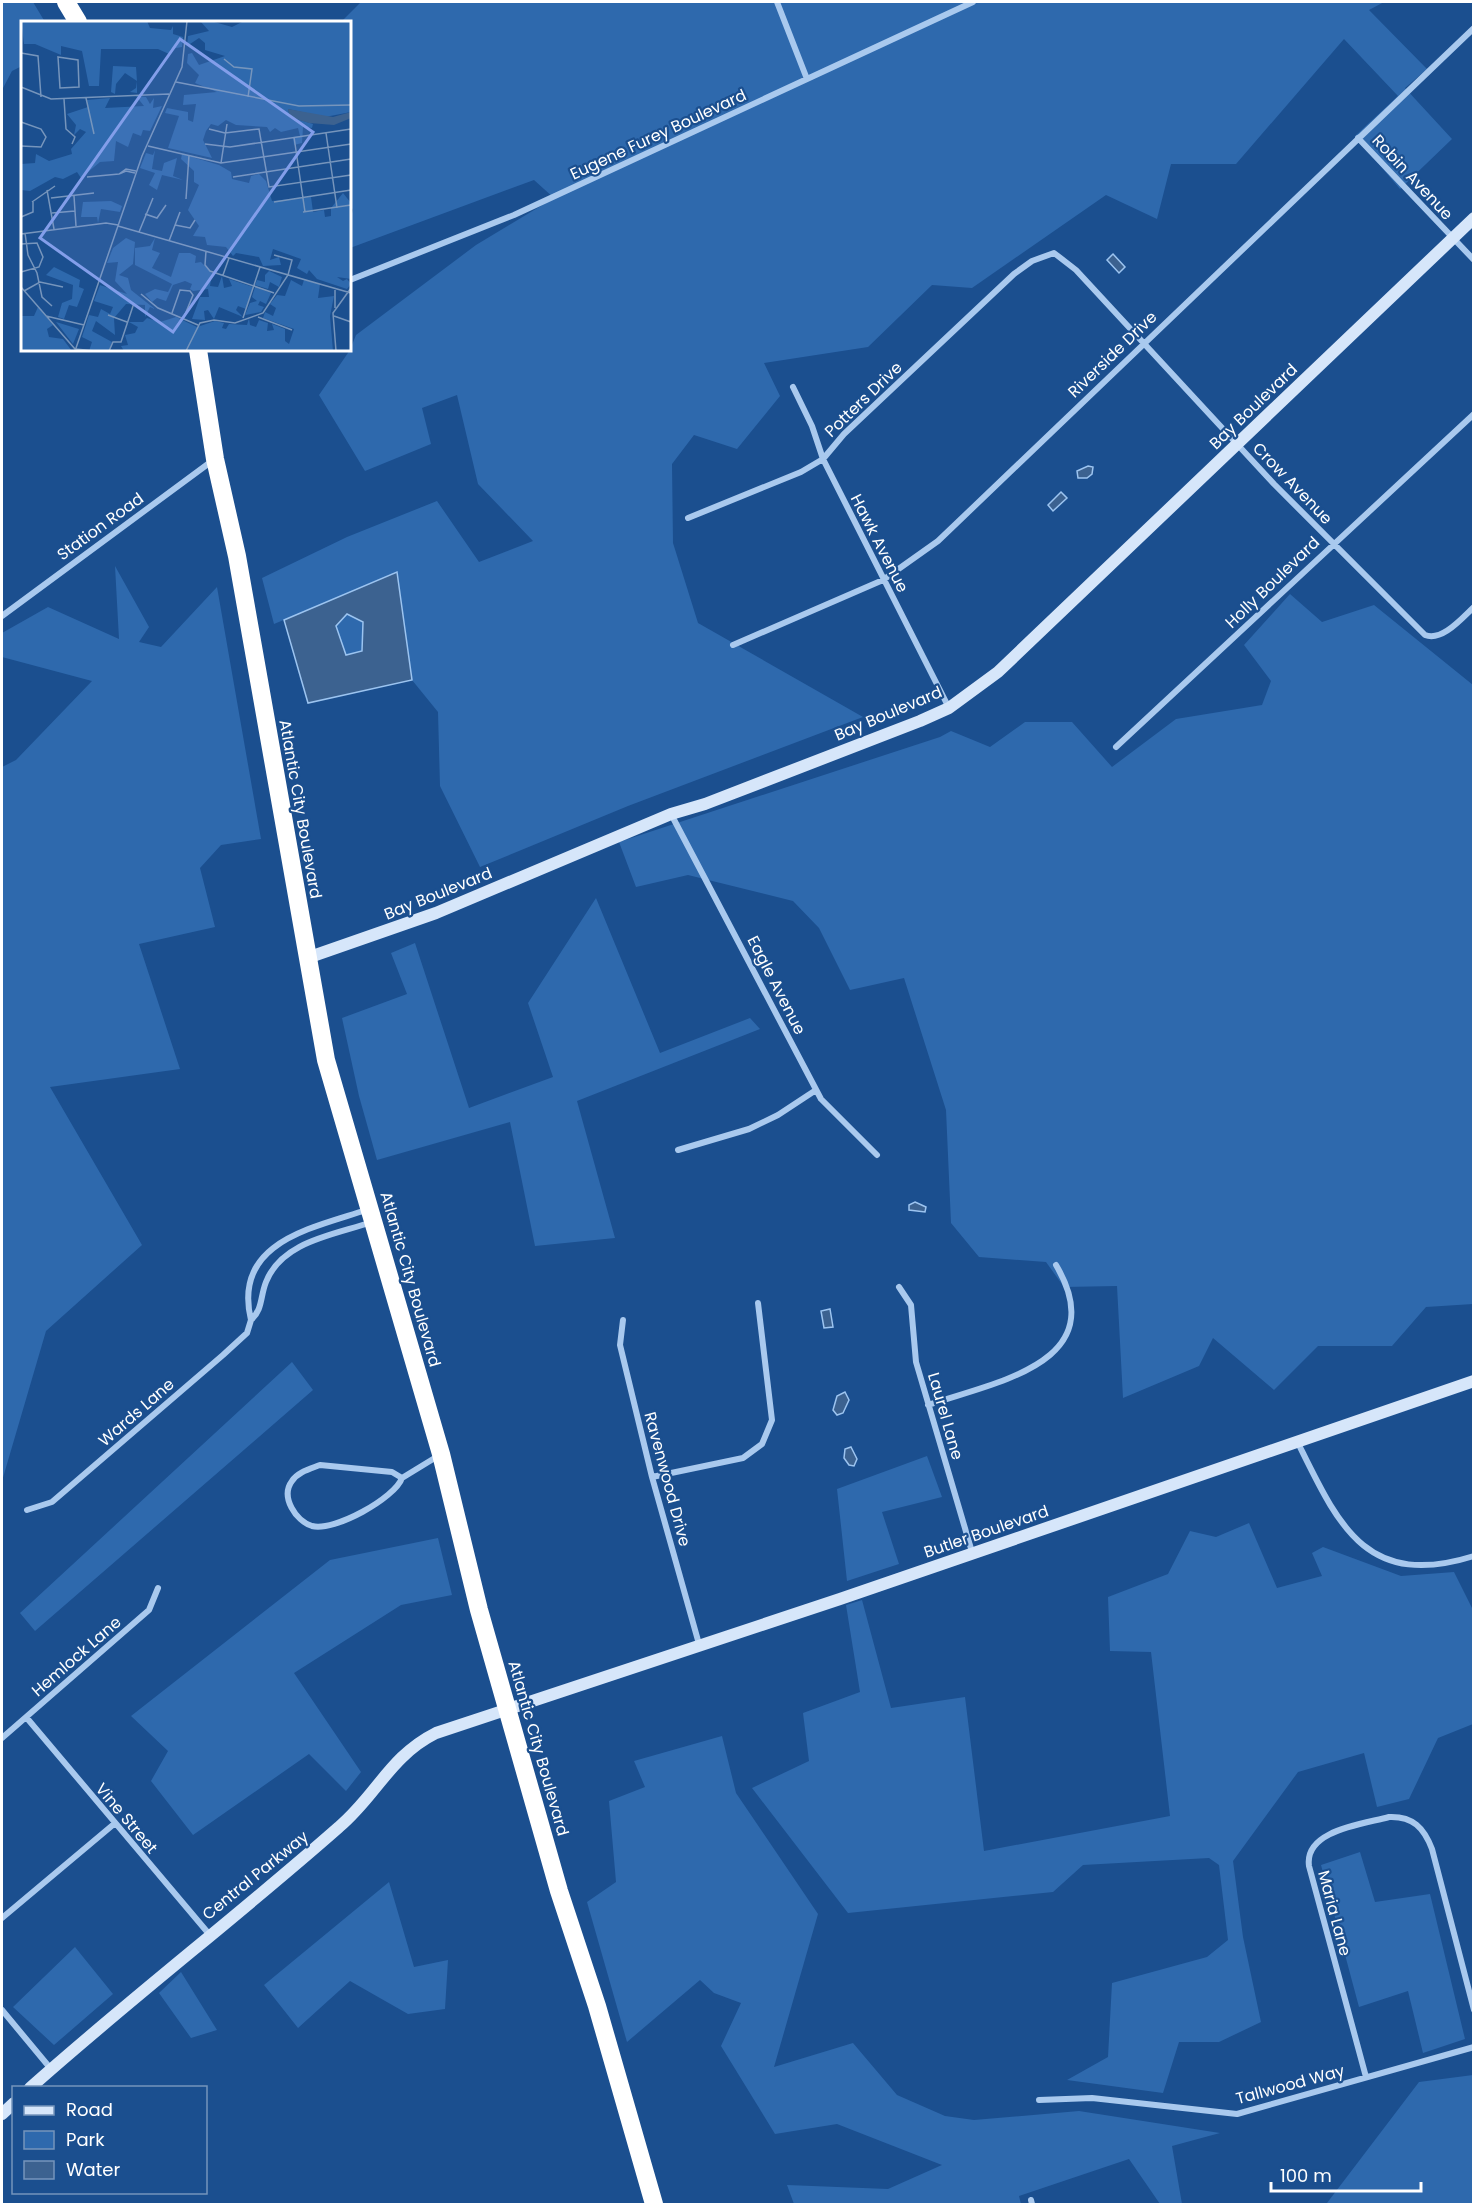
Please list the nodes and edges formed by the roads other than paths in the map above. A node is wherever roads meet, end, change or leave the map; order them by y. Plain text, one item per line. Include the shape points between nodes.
1 (66, 2) edge
2 (777, 2) edge
3 (973, 2) edge
4 (77, 21) edge
5 (1473, 28) edge
6 (807, 80) junction
7 (1358, 138) junction
8 (1473, 218) edge
9 (1452, 238) junction
10 (1473, 260) edge
11 (1032, 261) joint
12 (351, 280) edge
13 (1144, 343) junction
14 (198, 351) edge
15 (793, 387) dead end
16 (1473, 414) edge
17 (1237, 445) junction
18 (215, 459) junction
19 (823, 459) junction
20 (688, 518) dead end
21 (1332, 543) junction
22 (883, 580) junction
23 (1473, 607) edge
24 (2, 616) edge
25 (733, 645) dead end
26 (949, 708) junction
27 (1116, 747) dead end
28 (671, 814) junction
29 (306, 958) junction
30 (816, 1090) junction
31 (678, 1150) dead end
32 (877, 1155) dead end
33 (372, 1216) junction
34 (1056, 1265) dead end
35 (899, 1287) dead end
36 (758, 1303) dead end
37 (251, 1320) junction
38 (624, 1320) dead end
39 (1473, 1381) edge
40 (928, 1405) junction
41 (1297, 1441) junction
42 (441, 1454) junction
43 (652, 1477) junction
44 (402, 1478) junction
45 (27, 1510) dead end
46 (972, 1552) junction
47 (1473, 1556) edge
48 (158, 1588) dead end
49 (699, 1644) junction
50 (507, 1709) junction
51 (26, 1717) junction
52 (2, 1738) edge
53 (114, 1824) junction
54 (2, 1918) edge
55 (209, 1934) junction
56 (2, 2010) edge
57 (1473, 2010) edge
58 (1473, 2047) edge
59 (51, 2069) junction
60 (1366, 2077) junction
61 (32, 2086) edge
62 (1039, 2100) dead end
63 (654, 2205) edge

1 - 4 highway
2 - 6 street
3 - 6 street, Eugene Furey Boulevard
5 - 7 street, Riverside Drive
6 - 12 street, Eugene Furey Boulevard via 514,214
7 - 9 street, Robin Avenue
7 - 13 street, Riverside Drive
8 - 9 street, Bay Boulevard
9 - 10 street, Robin Avenue
9 - 17 street, Bay Boulevard
11 - 13 street, Crow Avenue via 1048,253 1060,256
11 - 19 street, Potters Drive via 853,426
13 - 17 street, Crow Avenue
13 - 22 street, Riverside Drive via 938,541
14 - 18 highway, Atlantic City Boulevard
15 - 19 street, Hawk Avenue
16 - 21 street, Holly Boulevard
17 - 21 street, Crow Avenue
17 - 26 street, Bay Boulevard via 998,672
18 - 24 street, Station Road
18 - 29 highway, Atlantic City Boulevard via 237,556
19 - 20 street, Potters Drive via 801,472
19 - 22 street, Hawk Avenue
21 - 23 street, Crow Avenue via 1425,635 1434,637 1447,630
21 - 27 street, Holly Boulevard
22 - 25 street, Riverside Drive
22 - 26 street, Hawk Avenue
26 - 28 street, Bay Boulevard
28 - 29 street, Bay Boulevard via 436,913
28 - 30 street, Eagle Avenue
29 - 33 highway, Atlantic City Boulevard via 326,1060
30 - 31 street via 749,1129
30 - 32 street, Eagle Avenue
33 - 37 street, Wards Lane via 293,1250 274,1268 266,1283 260,1312
33 - 37 street via 289,1236 273,1247 252,1280 247,1305
33 - 42 highway, Atlantic City Boulevard
34 - 40 street via 1064,1279 1071,1312 1067,1339 1058,1351 1022,1373
35 - 40 street, Laurel Lane via 911,1305 916,1362
36 - 43 street via 772,1419 762,1443 743,1458
37 - 45 street, Wards Lane via 247,1333 223,1355 52,1502
38 - 43 street, Ravenwood Drive via 620,1344
39 - 41 street, Butler Boulevard
40 - 46 street, Laurel Lane
41 - 46 street, Butler Boulevard
41 - 47 street via 1325,1499 1344,1528 1364,1548 1408,1564 1434,1566
42 - 44 street
42 - 50 highway, Atlantic City Boulevard
43 - 49 street, Ravenwood Drive
44 - 44 street via 391,1495 329,1525 314,1527 303,1522 289,1500 292,1481 303,1471 320,1465 392,1472
46 - 49 street, Butler Boulevard
48 - 51 street, Hemlock Lane via 149,1611
49 - 50 street, Butler Boulevard
50 - 55 street, Central Parkway via 417,1742 342,1825
50 - 63 highway, Atlantic City Boulevard
51 - 52 street, Hemlock Lane
51 - 53 street, Vine Street
53 - 54 street
53 - 55 street, Vine Street
55 - 59 street, Central Parkway
56 - 59 street
57 - 60 street, Maria Lane via 1432,1850 1420,1826 1399,1816 1389,1816 1326,1834 1311,1849 1309,1866
58 - 60 street, Tallwood Way
59 - 61 street, Central Parkway
60 - 62 street, Tallwood Way via 1237,2114 1092,2098

